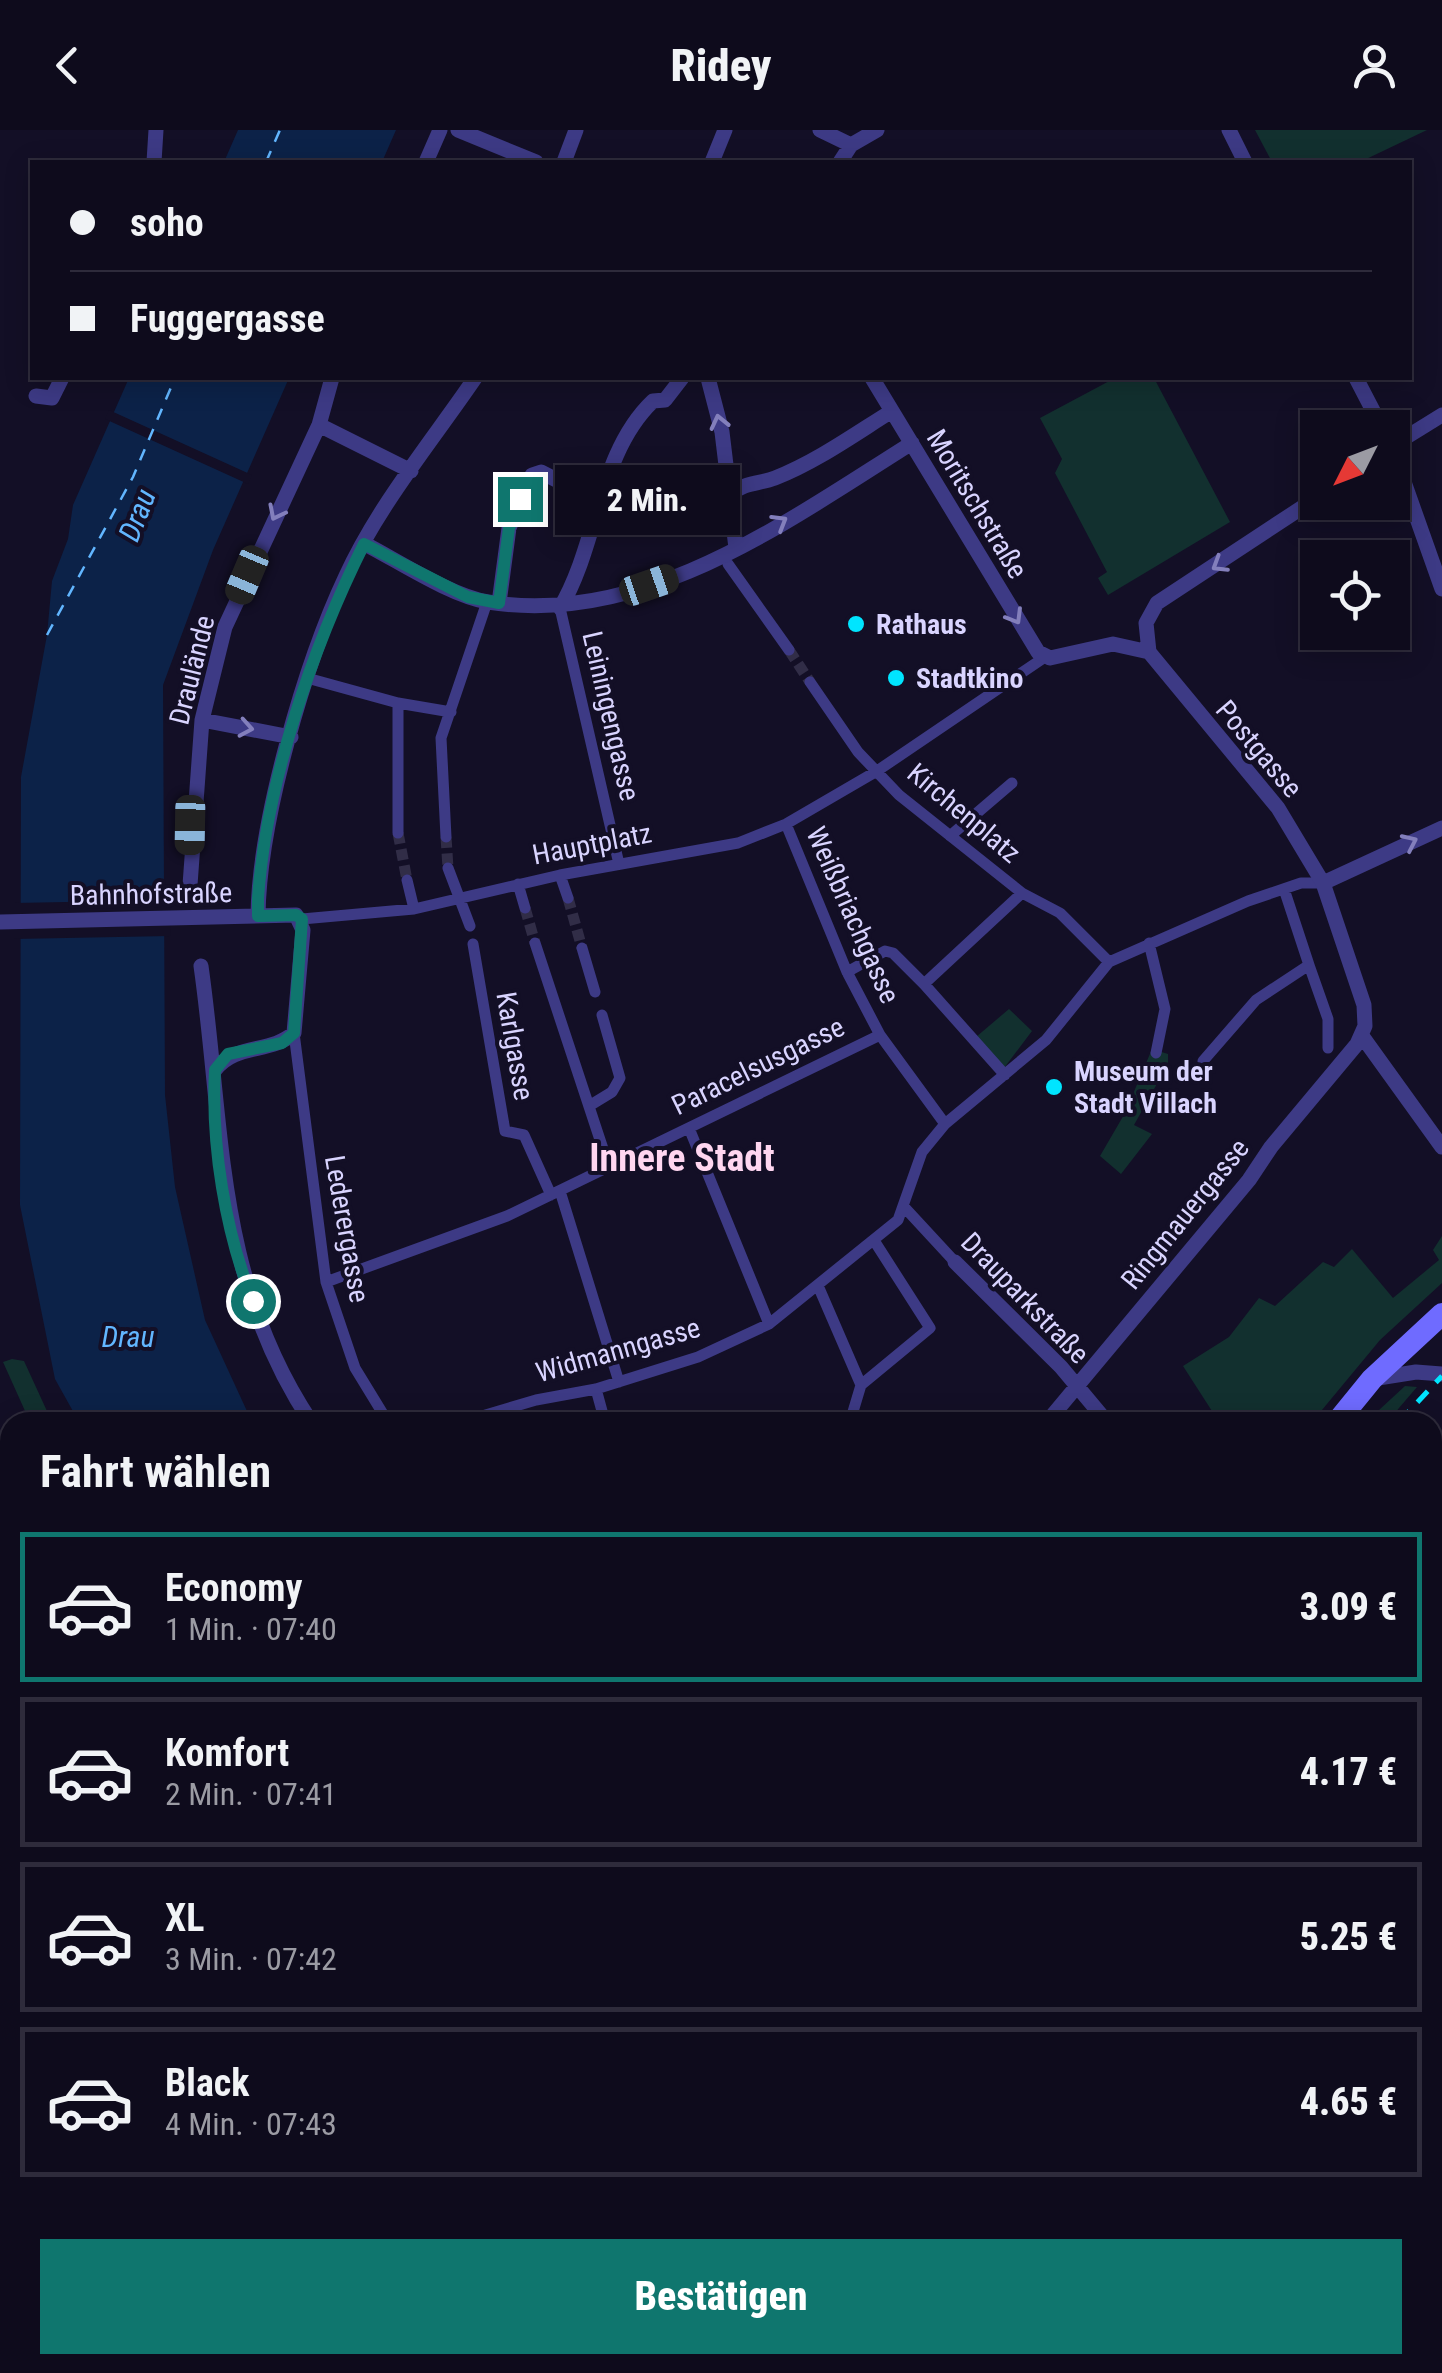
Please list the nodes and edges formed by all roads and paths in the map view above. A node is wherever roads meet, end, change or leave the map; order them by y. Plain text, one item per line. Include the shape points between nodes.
1 (156, 130) edge
2 (440, 130) edge
3 (458, 130) edge
4 (576, 130) edge
5 (725, 130) edge
6 (820, 130) edge
7 (877, 130) edge
8 (1229, 130) edge
9 (851, 145) junction
10 (154, 160) edge
11 (427, 160) edge
12 (531, 160) edge
13 (565, 160) edge
14 (713, 160) edge
15 (841, 160) edge
16 (1245, 160) edge
17 (61, 380) edge
18 (331, 380) edge
19 (474, 380) edge
20 (680, 380) edge
21 (708, 380) edge
22 (873, 380) edge
23 (1357, 380) edge
24 (36, 396) dead end
25 (1373, 410) edge
26 (892, 411) junction
27 (1442, 415) edge
28 (319, 426) junction
29 (1410, 435) edge
30 (912, 443) junction
31 (411, 471) junction
32 (731, 494) junction
33 (1410, 498) edge
34 (601, 504) junction
35 (1300, 509) edge
36 (364, 544) junction
37 (736, 548) junction
38 (728, 564) dead end
39 (1442, 590) edge
40 (493, 602) junction
41 (560, 608) junction
42 (789, 650) tunnel mouth
43 (1149, 652) junction
44 (1043, 656) junction
45 (308, 678) junction
46 (810, 682) tunnel mouth
47 (398, 703) junction
48 (451, 712) junction
49 (202, 720) junction
50 (290, 737) junction
51 (877, 771) junction
52 (1012, 782) dead end
53 (786, 824) junction
54 (1442, 828) edge
55 (398, 834) tunnel mouth
56 (446, 836) tunnel mouth
57 (950, 836) junction
58 (619, 864) junction
59 (448, 868) tunnel mouth
60 (560, 875) junction
61 (407, 880) tunnel mouth
62 (518, 884) junction
63 (1324, 884) junction
64 (190, 885) dead end
65 (1284, 889) junction
66 (1022, 892) junction
67 (462, 898) junction
68 (568, 898) tunnel mouth
69 (524, 908) tunnel mouth
70 (414, 909) junction
71 (258, 916) junction
72 (302, 919) junction
73 (0, 922) edge
74 (470, 926) dead end
75 (534, 942) tunnel mouth
76 (1150, 943) junction
77 (473, 944) dead end
78 (582, 948) tunnel mouth
79 (1109, 962) junction
80 (1309, 965) junction
81 (201, 966) dead end
82 (847, 972) junction
83 (924, 984) junction
84 (595, 992) dead end
85 (602, 1016) dead end
86 (294, 1033) junction
87 (880, 1035) junction
88 (1362, 1036) junction
89 (1328, 1048) dead end
90 (1156, 1052) dead end
91 (1204, 1061) dead end
92 (215, 1070) junction
93 (1005, 1075) junction
94 (589, 1106) junction
95 (945, 1124) junction
96 (690, 1128) junction
97 (1442, 1147) edge
98 (609, 1167) junction
99 (555, 1193) junction
100 (906, 1209) junction
101 (875, 1242) junction
102 (955, 1262) joint
103 (326, 1282) junction
104 (820, 1288) junction
105 (1442, 1314) edge
106 (770, 1324) junction
107 (1442, 1374) edge
108 (1372, 1380) junction
109 (619, 1382) junction
110 (861, 1385) junction
111 (1077, 1386) junction
112 (596, 1389) junction
113 (306, 1412) edge
114 (382, 1412) edge
115 (496, 1412) edge
116 (602, 1412) edge
117 (853, 1412) edge
118 (1056, 1412) edge
119 (1099, 1412) edge
120 (1346, 1412) edge

1 - 10 street
2 - 11 street
3 - 12 street
4 - 13 street
5 - 14 street
6 - 9 street
7 - 9 street
8 - 16 street
9 - 15 street
17 - 24 street via 52,398
18 - 28 street, Draulände
19 - 31 street
20 - 34 street, Leiningengasse via 665,400 643,410
32 -> 21 street
22 - 26 street, Moritschstraße
23 - 25 street
26 - 30 street, Moritschstraße
26 - 32 street via 811,459
27 - 29 street
28 - 31 street
28 -> 49 street, Draulände via 225,627
37 -> 30 street
30 -> 44 street, Moritschstraße
31 - 36 street
32 - 37 street
33 - 39 street
34 - 40 street via 542,472 532,475 509,528
34 - 41 street, Leiningengasse
35 -> 43 street via 1156,603 1146,623
36 - 40 street
36 - 45 street
37 - 41 street via 695,570
38 - 42 street
40 - 41 street
40 - 48 street
41 - 58 street, Leiningengasse
43 - 44 street via 1104,644
43 - 63 street, Postgasse via 1297,835
44 - 51 street, Hauptplatz
45 - 47 street
45 - 50 street
46 - 51 street, Kirchenplatz
47 - 48 street
47 - 55 street
48 - 56 street via 441,738
49 -> 50 street
49 - 64 street, Draulände
50 - 71 street via 260,874
51 - 53 street, Hauptplatz
51 - 57 street, Kirchenplatz
52 - 57 street
53 - 58 street, Hauptplatz via 738,843
53 - 82 street, Weißbriachgasse
63 -> 54 street
57 - 66 street, Kirchenplatz
58 - 60 street, Hauptplatz
59 - 67 street
60 - 62 street, Hauptplatz
60 - 68 street
61 - 70 street
62 - 67 street, Hauptplatz
62 - 69 street
63 - 65 street, Widmanngasse
63 - 88 street, Postgasse via 1364,1005
65 - 76 street, Widmanngasse
65 - 80 street
66 - 79 street, Kirchenplatz via 1060,913
66 - 83 street, Kirchenplatz
67 - 70 street, Hauptplatz
67 - 74 street
70 - 72 street, Hauptplatz
71 - 72 street, Bahnhofstraße
71 - 73 street, Bahnhofstraße
72 - 86 street, Lederergasse
75 - 94 street
76 - 79 street, Widmanngasse
76 - 90 street via 1165,1009
77 - 99 street, Karlgasse via 505,1131 524,1136
78 - 84 street
79 - 93 street, Widmanngasse via 1046,1040
80 - 89 street via 1328,1019
80 - 91 street via 1256,1000
81 - 92 street
82 - 83 street via 886,951
82 - 87 street, Weißbriachgasse
83 - 93 street
85 - 94 street via 620,1078 612,1092
86 - 92 street via 282,1043 228,1054
86 - 103 street, Lederergasse
87 - 95 street, Weißbriachgasse
87 - 96 street, Paracelsusgasse
88 - 97 street
88 - 111 street, Ringmauergasse
92 - 113 street via 217,1143 243,1275
93 - 95 street, Widmanngasse
94 - 98 street
95 - 100 street, Widmanngasse via 922,1152
96 - 98 street, Paracelsusgasse
96 - 106 street
98 - 99 street, Paracelsusgasse
99 - 103 street, Paracelsusgasse
99 - 109 street
100 - 101 street, Widmanngasse
100 - 102 street, Drauparkstraße
101 - 104 street, Widmanngasse
101 - 110 street via 930,1328
102 - 111 street, Drauparkstraße
103 - 114 street, Lederergasse via 355,1368
104 - 106 street, Widmanngasse
104 - 110 street
105 - 108 main road
106 - 109 street, Widmanngasse
107 - 108 street
108 - 120 main road
109 - 112 street, Widmanngasse
110 - 117 street
111 - 118 street, Ringmauergasse
111 - 119 street, Drauparkstraße
112 - 115 street, Widmanngasse
112 - 116 street

